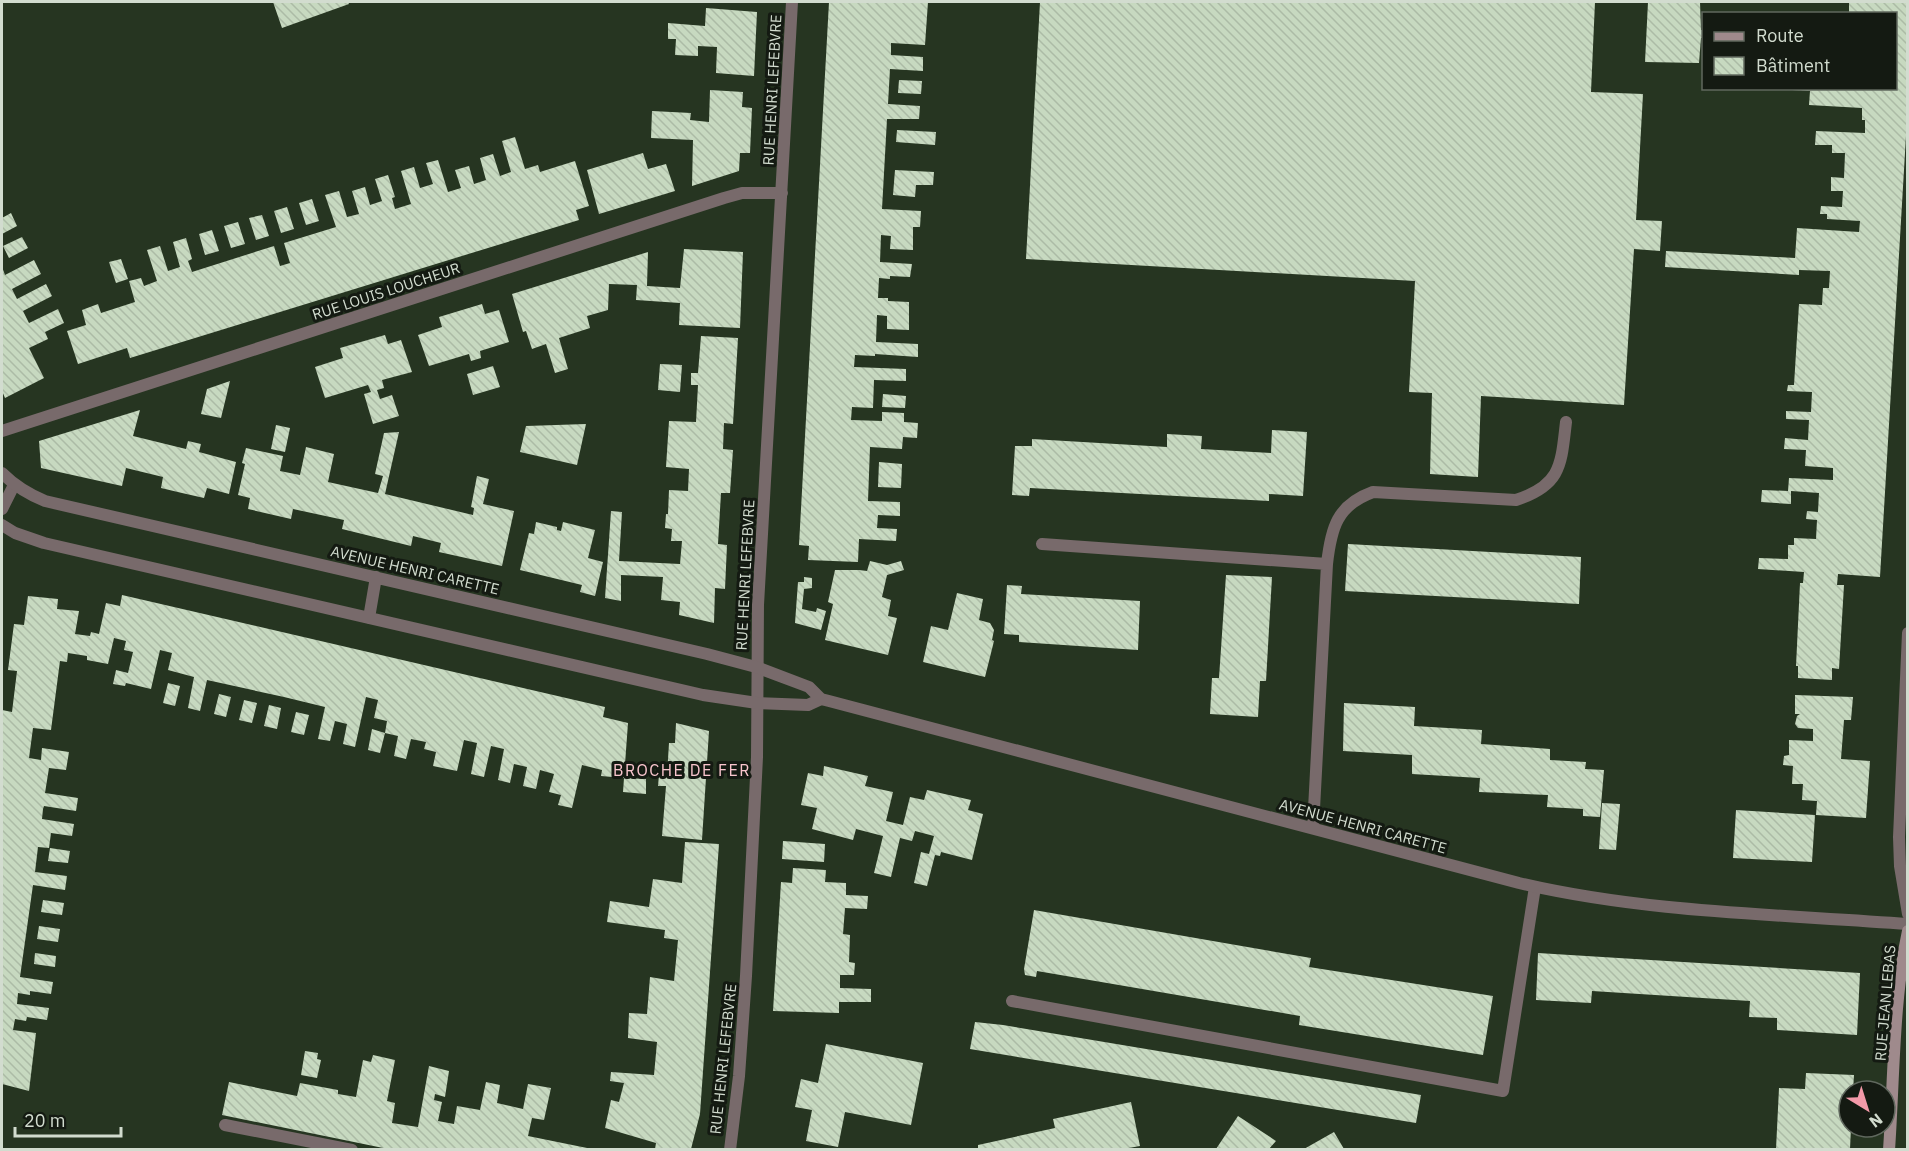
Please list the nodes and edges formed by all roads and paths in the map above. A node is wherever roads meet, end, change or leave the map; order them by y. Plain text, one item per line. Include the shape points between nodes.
1 (792, 2) edge
2 (782, 193) junction
3 (1566, 422) dead end
4 (2, 431) edge
5 (2, 473) edge
6 (14, 485) junction
7 (2, 509) edge
8 (2, 525) edge
9 (1042, 544) dead end
10 (1327, 564) junction
11 (376, 577) junction
12 (369, 618) junction
13 (1908, 633) edge
14 (756, 667) junction
15 (820, 699) junction
16 (757, 703) junction
17 (1313, 828) junction
18 (1535, 887) junction
19 (1908, 914) edge
20 (1908, 924) edge
21 (1908, 931) edge
22 (1012, 1001) dead end
23 (225, 1125) dead end
24 (352, 1149) edge
25 (730, 1149) edge
26 (1889, 1149) edge

1 - 2 street, RUE HENRI LEFEBVRE
2 - 4 street, RUE LOUIS LOUCHEUR via 724,198
2 - 14 street, RUE HENRI LEFEBVRE
3 - 10 street via 1561,462 1544,488 1516,501 1373,492 1357,498 1344,510 1330,541
5 - 6 street, AVENUE HENRI CARETTE
6 - 7 street
6 - 11 street, AVENUE HENRI CARETTE via 45,501
8 - 12 street, AVENUE HENRI CARETTE via 44,543
9 - 10 street
10 - 17 street
11 - 12 street
11 - 14 street, AVENUE HENRI CARETTE
12 - 16 street, AVENUE HENRI CARETTE via 703,695
13 - 19 street via 1899,837
14 - 15 street, AVENUE HENRI CARETTE via 809,687
14 - 16 street, RUE HENRI LEFEBVRE
15 - 16 street, AVENUE HENRI CARETTE via 808,705
15 - 17 street, AVENUE HENRI CARETTE
16 - 25 street, RUE HENRI LEFEBVRE via 746,976
17 - 18 street, AVENUE HENRI CARETTE
18 - 20 street, AVENUE HENRI CARETTE via 1655,906
18 - 22 street via 1503,1091
21 - 26 main road, RUE JEAN LEBAS via 1899,989
23 - 24 street

